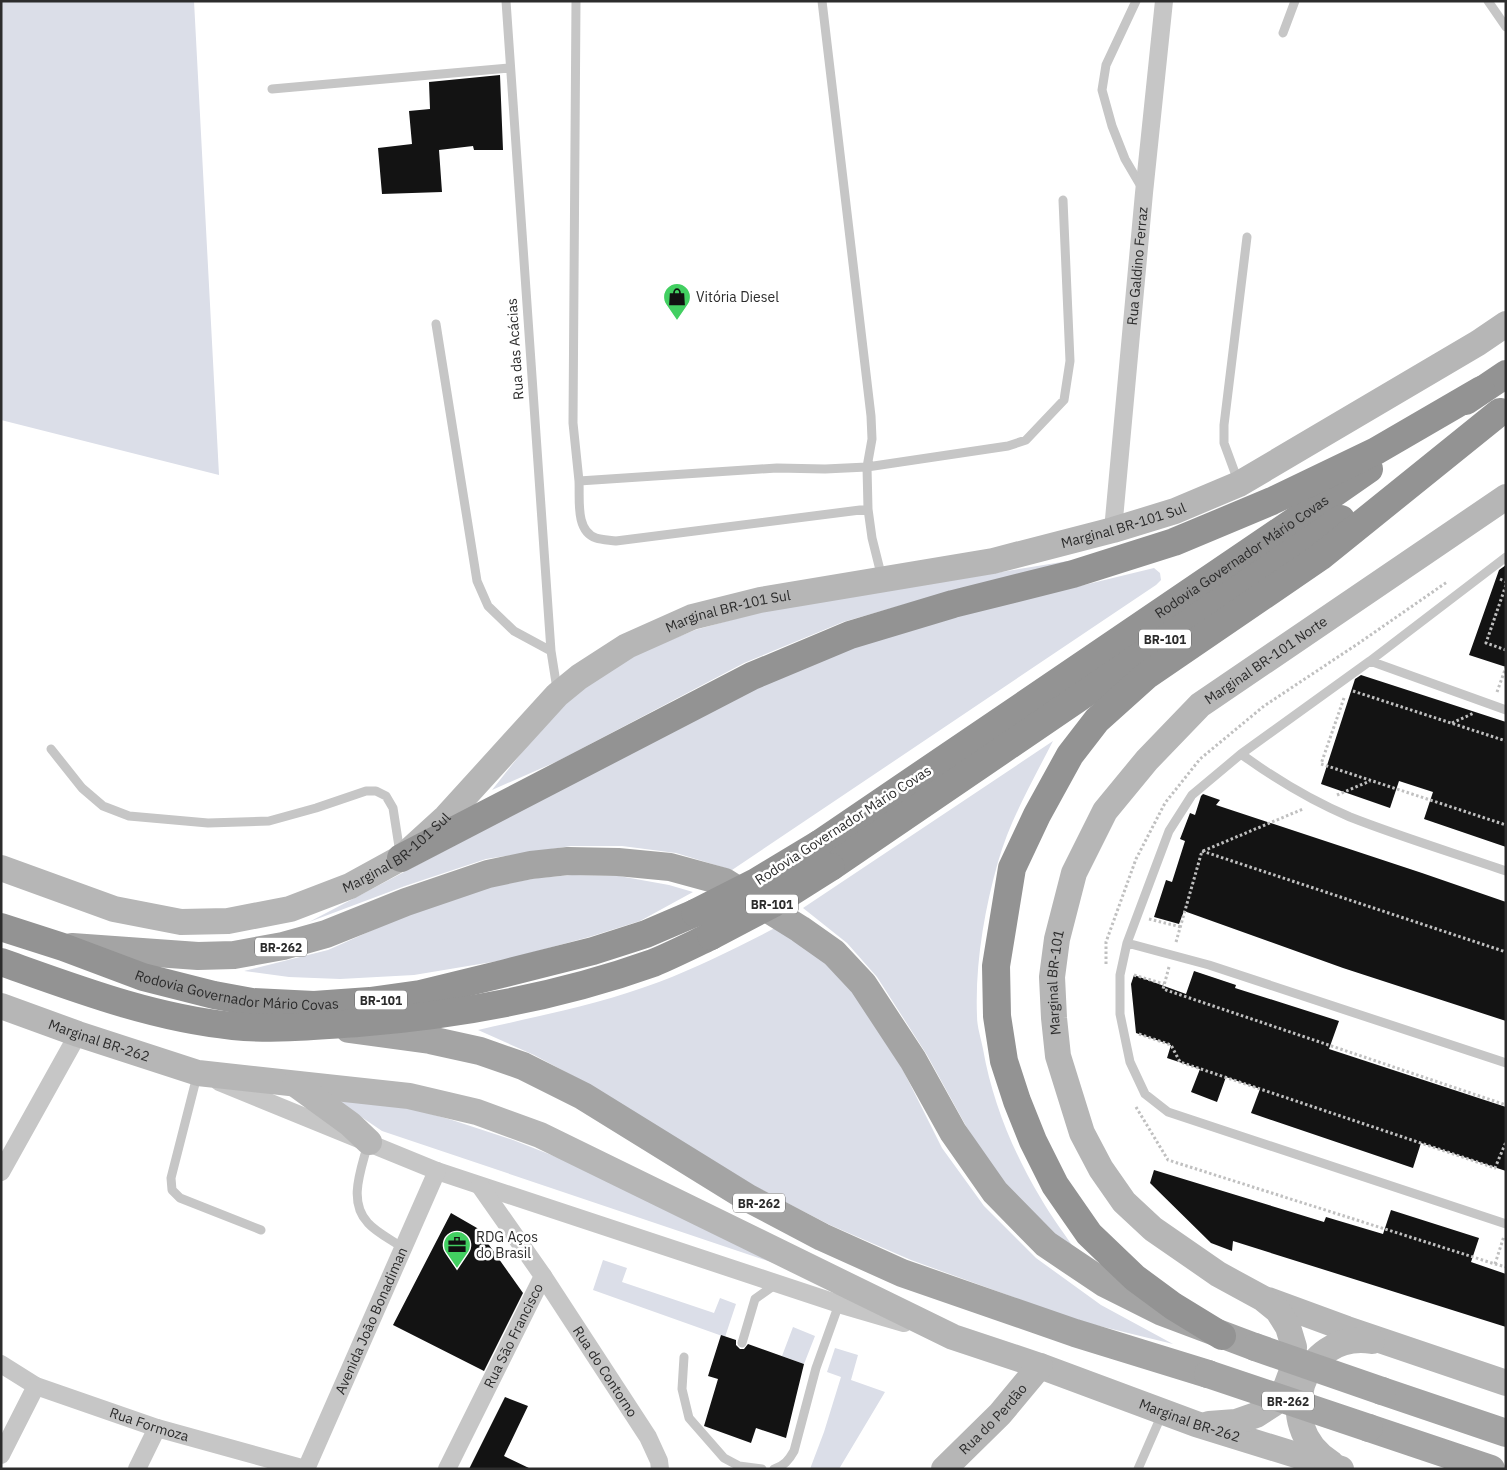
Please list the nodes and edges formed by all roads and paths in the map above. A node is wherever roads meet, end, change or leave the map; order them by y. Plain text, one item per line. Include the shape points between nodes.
1 (506, 1) edge
2 (576, 1) edge
3 (822, 1) edge
4 (1136, 1) edge
5 (1164, 1) edge
6 (1296, 1) edge
7 (1488, 1) edge
8 (1506, 27) edge
9 (1283, 33) dead end
10 (509, 68) junction
11 (272, 89) dead end
12 (1144, 193) junction
13 (1063, 200) dead end
14 (1246, 237) dead end
15 (436, 324) dead end
16 (1506, 324) edge
17 (1506, 328) edge
18 (1478, 343) junction
19 (1506, 374) edge
20 (1481, 390) junction
21 (1503, 410) edge
22 (867, 467) junction
23 (579, 481) junction
24 (1239, 484) junction
25 (1506, 497) edge
26 (868, 509) junction
27 (1113, 530) junction
28 (1506, 557) edge
29 (882, 579) junction
30 (1449, 580) dead end
31 (1506, 585) edge
32 (1506, 650) edge
33 (551, 651) junction
34 (1370, 662) junction
35 (557, 694) junction
36 (1506, 710) edge
37 (1506, 741) edge
38 (51, 749) dead end
39 (1241, 754) junction
40 (1370, 780) junction
41 (1320, 802) junction
42 (1506, 825) edge
43 (1202, 851) junction
44 (825, 856) junction
45 (401, 858) junction
46 (1, 868) edge
47 (1506, 871) edge
48 (1074, 873) joint
49 (40, 883) junction
50 (1, 888) edge
51 (1, 927) edge
52 (1127, 943) junction
53 (62, 946) junction
54 (1506, 952) edge
55 (1173, 955) junction
56 (12, 966) edge
57 (1106, 971) dead end
58 (1132, 980) dead end
59 (1164, 984) junction
60 (1, 1006) edge
61 (320, 1026) junction
62 (1136, 1033) dead end
63 (78, 1034) junction
64 (1506, 1063) edge
65 (198, 1073) junction
66 (295, 1083) junction
67 (1133, 1101) dead end
68 (1506, 1105) edge
69 (368, 1142) junction
70 (1506, 1142) edge
71 (437, 1171) junction
72 (1, 1172) edge
73 (480, 1186) junction
74 (1506, 1224) edge
75 (261, 1230) dead end
76 (1506, 1231) edge
77 (403, 1248) junction
78 (1494, 1264) junction
79 (1506, 1267) edge
80 (543, 1276) junction
81 (777, 1284) junction
82 (1242, 1288) junction
83 (839, 1304) junction
84 (1222, 1336) junction
85 (953, 1337) junction
86 (742, 1342) dead end
87 (1385, 1343) junction
88 (684, 1357) dead end
89 (1, 1364) edge
90 (1040, 1366) junction
91 (1506, 1383) edge
92 (36, 1386) junction
93 (1163, 1412) junction
94 (1196, 1424) junction
95 (157, 1428) junction
96 (1506, 1433) edge
97 (1, 1456) edge
98 (1312, 1465) edge
99 (137, 1469) edge
100 (306, 1469) edge
101 (448, 1469) edge
102 (660, 1469) edge
103 (762, 1469) edge
104 (774, 1469) edge
105 (944, 1469) edge
106 (1138, 1469) edge
107 (1341, 1469) edge
108 (1491, 1469) edge

1 - 10 lane, Rua das Acácias
2 - 23 lane via 573,422
3 - 22 lane via 871,416 872,439
4 - 12 lane via 1106,65 1102,90 1125,159
5 - 12 street, Rua Galdino Ferraz
6 - 9 lane
7 - 8 lane
10 - 11 lane
10 - 33 lane, Rua das Acácias
12 - 27 street, Rua Galdino Ferraz
13 - 22 lane via 1070,361 1064,400 1026,440 1008,446
14 - 24 lane via 1224,425 1224,444
15 - 33 lane via 477,581 488,606 514,630
16 - 18 main road, Marginal BR-101 Sul
17 - 18 main road
18 - 24 main road, Marginal BR-101 Sul
19 - 20 highway, Rodovia Governador Mário Covas / BR-101
20 - 44 highway, Rodovia Governador Mário Covas / BR-101
20 - 45 highway via 1376,451 1272,501 1174,542 1074,574 953,604 850,635 752,676
21 - 44 highway, Rodovia Governador Mário Covas / BR-101 via 1117,671
21 - 84 highway via 1320,557 1146,676 1097,720 1070,755 1012,868 996,966 997,1016 1004,1061 1033,1141 1055,1185 1089,1234 1135,1278
22 - 23 lane via 776,468
22 - 26 lane
23 - 26 lane via 581,522 585,532 596,538 616,541
24 - 27 main road, Marginal BR-101 Sul via 1176,511
25 - 48 main road, Marginal BR-101 Norte via 1200,706 1146,760 1105,811
26 - 29 lane
27 - 29 main road, Marginal BR-101 Sul via 993,562
28 - 34 lane
29 - 35 main road, Marginal BR-101 Sul via 760,600 692,617 627,646
30 - 57 path via 1264,706 1200,759 1165,803 1136,859 1106,942
31 - 32 path via 1486,643
33 - 35 lane, Rua das Acácias
34 - 36 lane
34 - 39 lane
35 - 45 main road, Marginal BR-101 Sul via 446,817
37 - 40 path via 1347,689 1321,764
38 - 45 lane via 82,788 103,806 129,816 208,823 269,821 366,791 376,791 386,796 393,808
39 - 41 lane via 1264,771
39 - 52 lane via 1192,795 1169,831
40 - 41 path
40 - 42 path
41 - 43 path
41 - 47 lane via 1349,816
43 - 54 path
43 - 55 path
44 - 53 highway, Rodovia Governador Mário Covas / BR-101, bridge via 756,882 646,934 593,951 420,994 370,1001 323,1004 252,1002 143,977
44 - 61 highway, Rodovia Governador Mário Covas / BR-101, bridge via 774,903 653,962 509,1002 402,1019
45 - 49 main road, Marginal BR-101 Sul via 350,886 290,909 228,921 181,922 146,916 114,909
46 - 49 main road, Marginal BR-101 Sul
48 - 82 main road, Marginal BR-101 via 1057,939 1052,977 1058,1056 1082,1133 1101,1170 1124,1202 1153,1229
49 - 50 main road via 20,882
51 - 53 highway, Rodovia Governador Mário Covas / BR-101
52 - 55 lane
52 - 74 lane via 1120,975 1120,1014 1130,1062 1145,1094 1168,1112
53 - 84 main road, BR-262 via 198,956 234,955 326,934 488,874 568,861 670,867 725,882 834,953 863,984 913,1060 953,1132 995,1192 1046,1244 1104,1283 1162,1312
55 - 59 path
55 - 64 lane
56 - 61 highway, Rodovia Governador Mário Covas / BR-101 via 98,996 178,1017 234,1026
58 - 59 path via 1134,975
59 - 68 path via 1163,989
60 - 63 main road, Marginal BR-262
61 - 108 main road, BR-262, bridge via 430,1040 480,1051 523,1066 583,1096 748,1198 822,1237 902,1273
62 - 70 path via 1171,1044 1180,1062 1495,1168
63 - 65 main road, Marginal BR-262
63 - 72 street
65 - 66 main road, Marginal BR-262
65 - 69 street
65 - 75 lane via 172,1178 172,1190 180,1198
66 - 69 main road via 350,1124
66 - 85 main road, Marginal BR-262 via 409,1096 477,1112 540,1135
67 - 78 path via 1168,1160
69 - 71 street
69 - 77 lane via 356,1190 358,1206 367,1222
71 - 73 street
71 - 77 street, Avenida João Bonadiman
73 - 80 street, Rua São Francisco
73 - 81 street
76 - 78 path
77 - 100 street, Avenida João Bonadiman
78 - 79 path
80 - 101 street, Rua São Francisco
80 - 102 street, Rua do Contorno via 648,1437
81 - 83 street
81 - 86 lane via 755,1298
82 - 87 main road via 1276,1304
82 - 94 main road via 1278,1311 1288,1327 1294,1347 1293,1368 1286,1387 1273,1404 1256,1415 1236,1422
83 - 85 street
83 - 104 lane via 816,1368 794,1450 781,1467
84 - 96 main road, BR-262, bridge
85 - 90 main road, Marginal BR-262
87 - 91 main road
87 - 107 main road via 1363,1340 1340,1344 1321,1356 1306,1373 1298,1395 1299,1418 1306,1439 1321,1457
88 - 103 lane via 682,1389 689,1418 724,1458 739,1466
89 - 92 street, Rua Formoza
90 - 93 main road, Marginal BR-262
90 - 105 main road, Rua do Perdão via 1000,1414
92 - 95 street, Rua Formoza
92 - 97 street
93 - 94 main road, Marginal BR-262
93 - 106 lane
94 - 98 main road, Marginal BR-262
95 - 99 street
95 - 100 street, Rua Formoza
98 - 107 main road, Marginal BR-262

